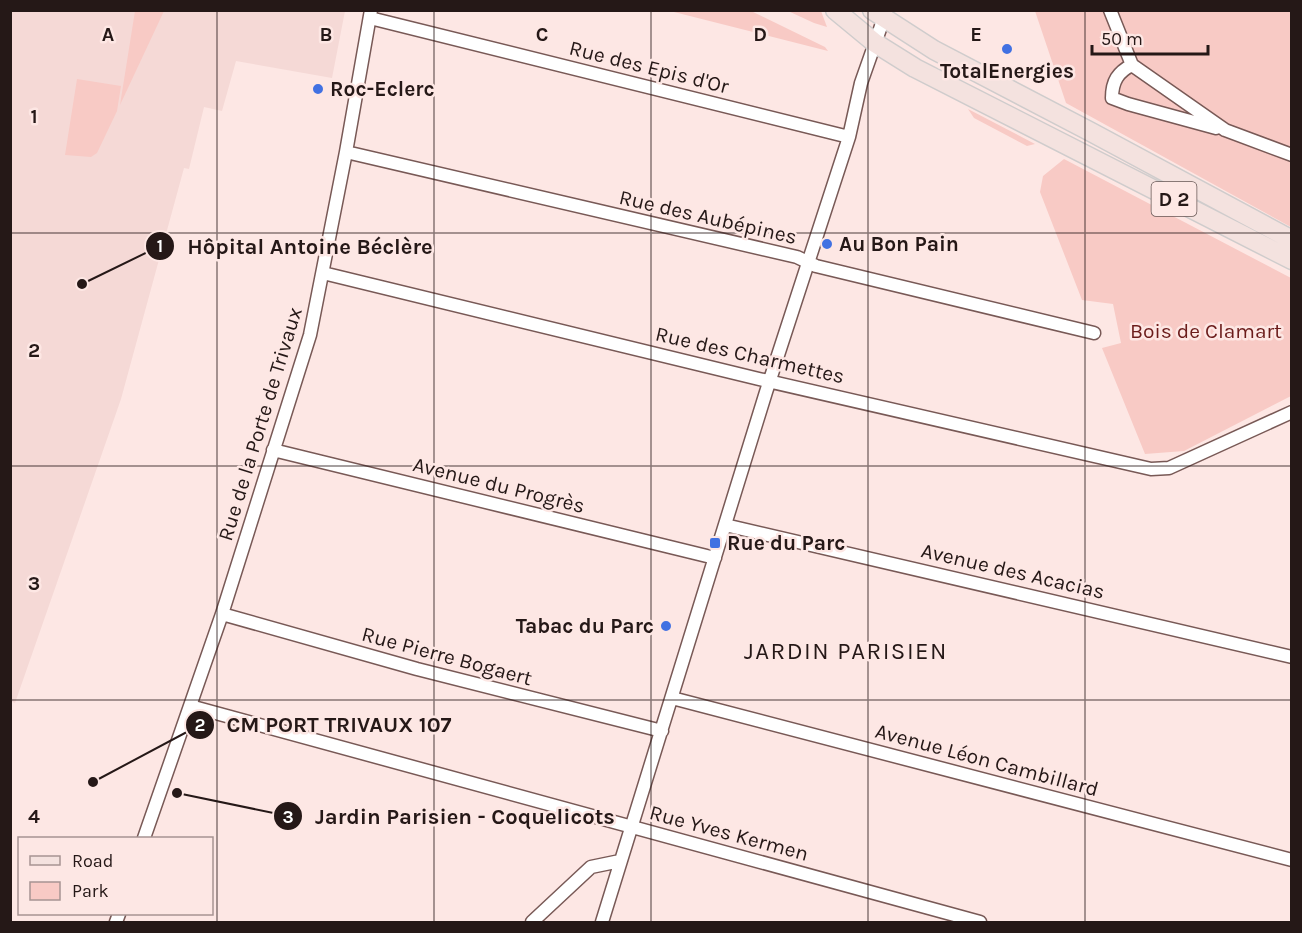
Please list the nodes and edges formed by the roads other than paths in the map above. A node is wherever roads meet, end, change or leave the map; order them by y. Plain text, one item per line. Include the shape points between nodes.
1 (835, 10) edge
2 (1110, 10) edge
3 (881, 13) edge
4 (371, 14) edge
5 (875, 43) junction
6 (1132, 65) junction
7 (1226, 130) junction
8 (849, 137) junction
9 (346, 152) junction
10 (1292, 155) edge
11 (1292, 240) edge
12 (1292, 260) edge
13 (808, 262) junction
14 (323, 273) junction
15 (1094, 333) dead end
16 (770, 381) junction
17 (1292, 412) edge
18 (273, 450) junction
19 (725, 525) junction
20 (715, 558) junction
21 (222, 614) junction
22 (1292, 657) edge
23 (672, 698) junction
24 (190, 706) junction
25 (662, 731) junction
26 (633, 826) junction
27 (144, 837) edge
28 (1292, 860) edge
29 (620, 861) junction
30 (532, 922) edge
31 (603, 922) edge
32 (980, 922) edge

1 - 5 main road, D 2
2 - 6 street
3 - 5 street
3 - 11 main road, D 2 via 940,54
4 - 8 street, Rue des Epis d'Or
4 - 9 street, Rue de la Porte de Trivaux
5 - 8 street
5 - 12 main road, D 2 via 915,68
6 - 7 street
6 - 7 street via 1116,77 1112,98
7 - 10 street
8 - 13 street
9 - 13 street, Rue des Aubépines
9 - 14 street, Rue de la Porte de Trivaux
13 - 15 street, Rue des Aubépines
13 - 16 street
14 - 16 street, Rue des Charmettes
14 - 18 street, Rue de la Porte de Trivaux via 310,334
16 - 17 street, Rue des Charmettes via 1151,469 1169,468
16 - 19 street
18 - 20 street, Avenue du Progrès
18 - 21 street, Rue de la Porte de Trivaux
19 - 20 street
19 - 22 street, Avenue des Acacias
20 - 23 street
21 - 24 street, Rue de la Porte de Trivaux
21 - 25 street, Rue Pierre Bogaert via 417,669
23 - 25 street
23 - 28 street, Avenue Léon Cambillard
24 - 26 street, Rue Yves Kermen
24 - 27 street, Rue de la Porte de Trivaux
25 - 26 street
26 - 29 street
26 - 32 street, Rue Yves Kermen
29 - 30 street via 591,867
29 - 31 street

